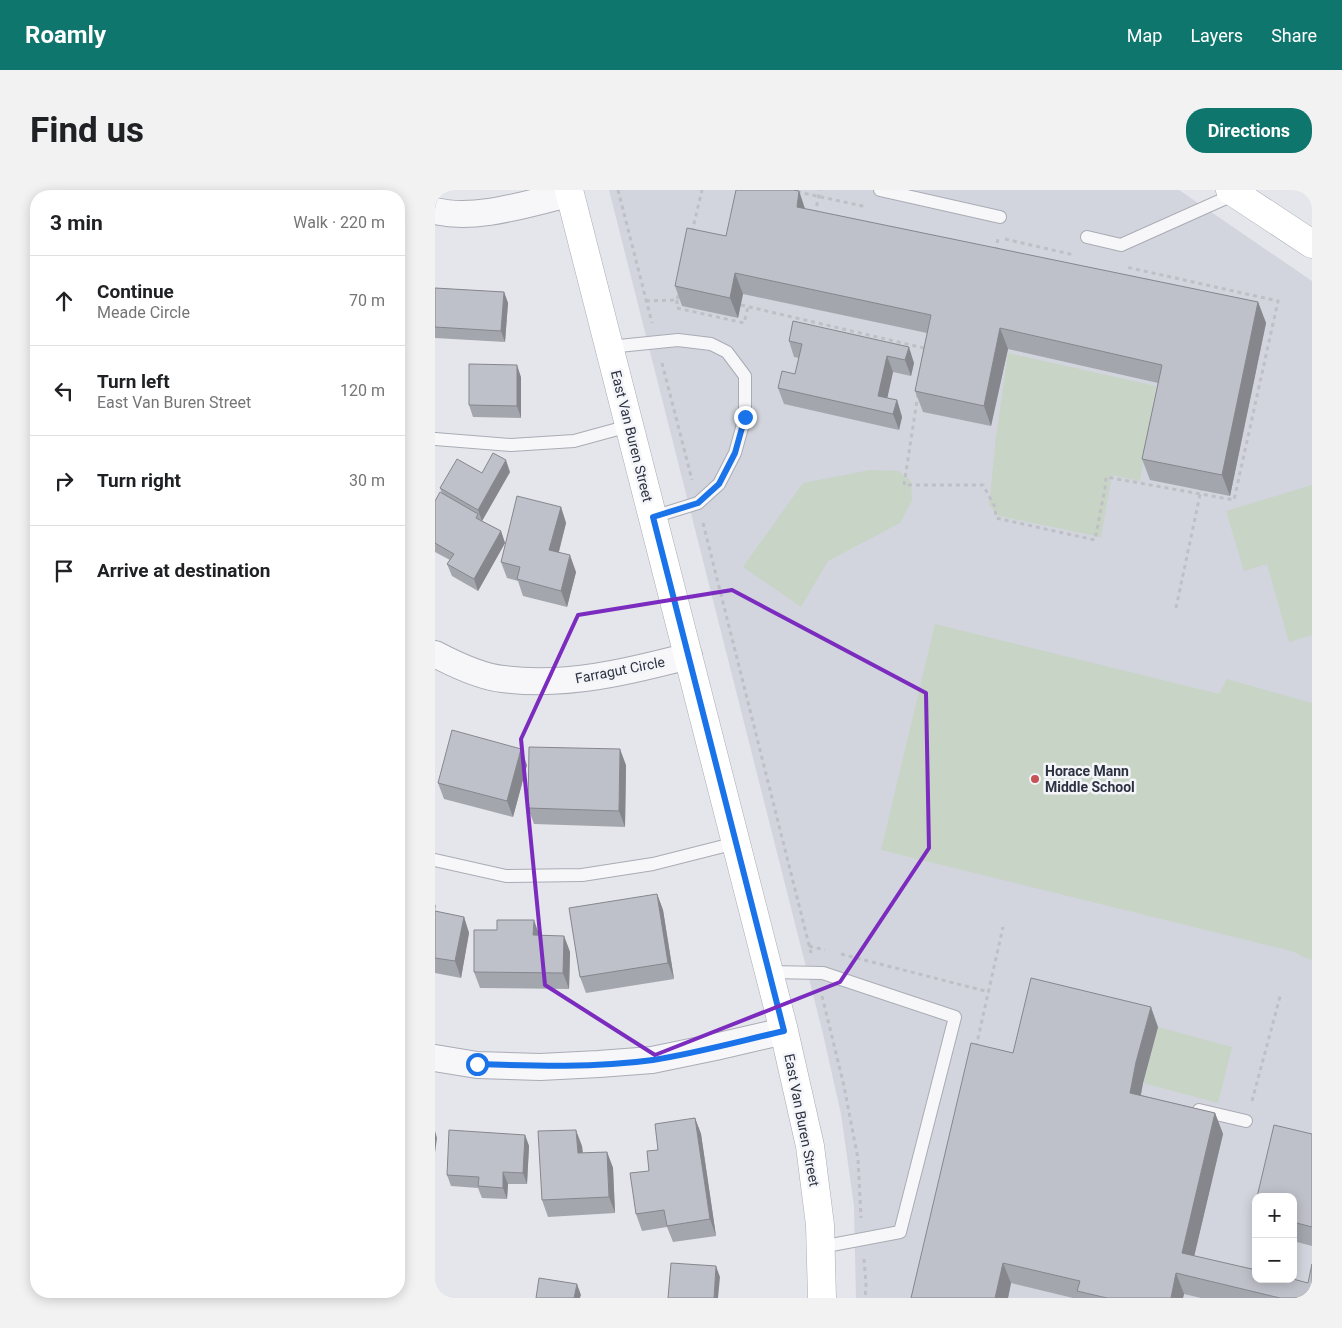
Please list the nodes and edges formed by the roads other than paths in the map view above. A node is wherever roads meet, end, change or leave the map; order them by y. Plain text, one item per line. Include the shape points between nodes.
1 (880, 190) edge
2 (569, 192) edge
3 (1233, 192) edge
4 (435, 211) edge
5 (1000, 217) dead end
6 (1087, 237) dead end
7 (1312, 244) edge
8 (609, 347) junction
9 (629, 426) junction
10 (435, 438) edge
11 (653, 517) junction
12 (435, 654) edge
13 (689, 656) junction
14 (736, 843) junction
15 (435, 860) edge
16 (769, 972) junction
17 (784, 1031) junction
18 (435, 1058) edge
19 (1182, 1106) edge
20 (1246, 1121) road end
21 (821, 1247) junction
22 (822, 1298) edge

1 - 5 lane
2 - 4 street via 475,213
2 - 8 street, East Van Buren Street
3 - 6 lane via 1121,245
3 - 7 street
8 - 9 street, East Van Buren Street
8 - 11 lane via 678,340 711,344 727,352 745,376 745,417 735,453 719,484 698,503
9 - 10 lane via 574,441 520,445
9 - 11 street, East Van Buren Street
11 - 13 street, East Van Buren Street
12 - 13 street, Farragut Circle via 458,666 501,679 540,681 587,679
13 - 14 street, East Van Buren Street
14 - 15 lane via 653,864 582,875 506,876
14 - 16 street, East Van Buren Street
16 - 17 street, East Van Buren Street
16 - 21 lane via 823,973 955,1017 900,1232
17 - 18 street via 653,1060 540,1066 486,1065
17 - 21 street, East Van Buren Street via 810,1146
19 - 20 lane
21 - 22 street, East Van Buren Street

